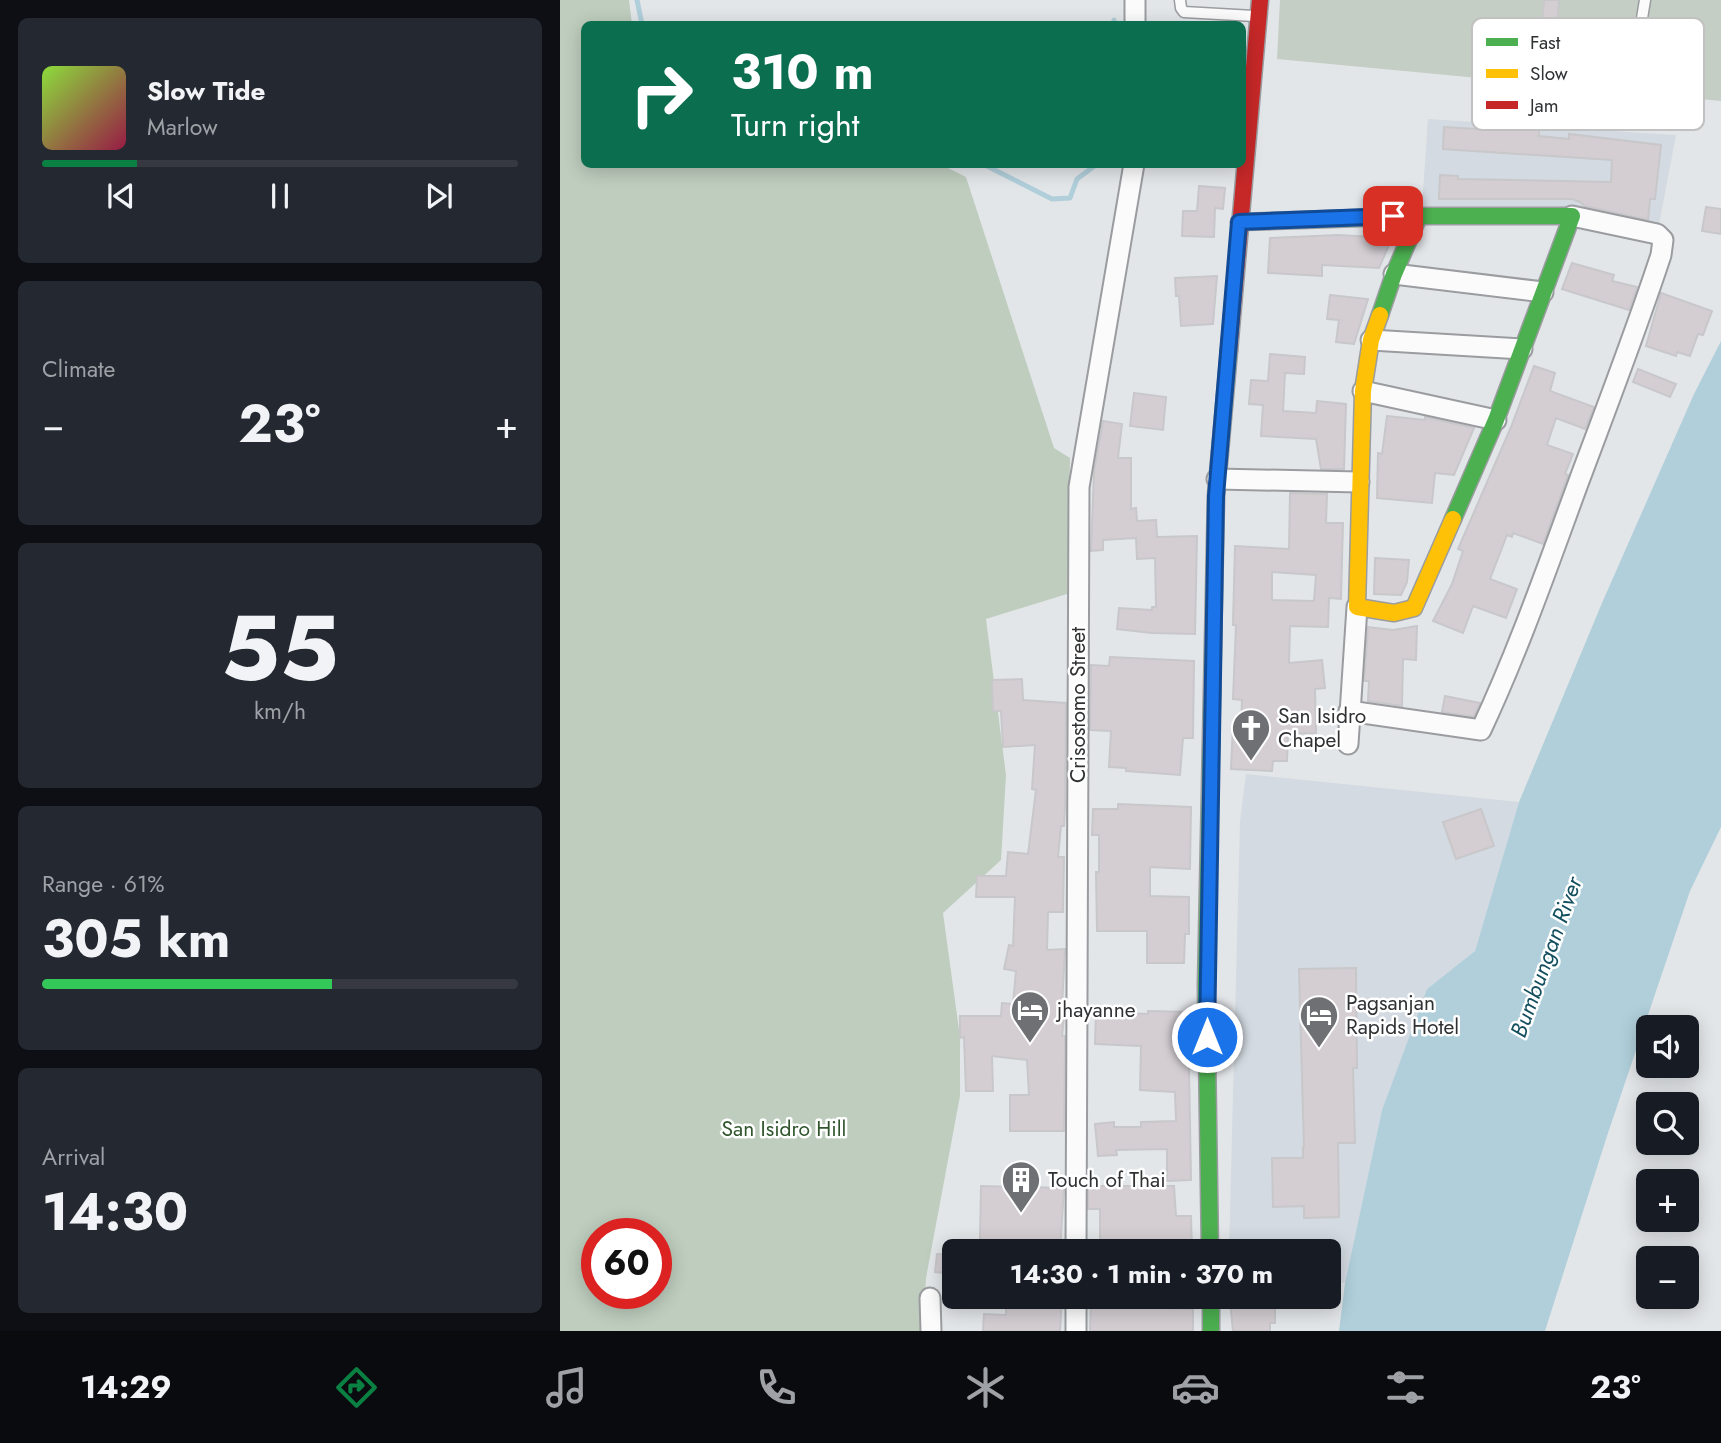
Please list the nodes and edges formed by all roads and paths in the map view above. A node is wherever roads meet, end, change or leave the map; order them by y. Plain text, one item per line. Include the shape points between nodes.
1 (1135, 0) edge
2 (1180, 0) edge
3 (1645, 0) edge
4 (1259, 8) edge
5 (1642, 18) edge
6 (1135, 21) edge
7 (1246, 147) edge
8 (1133, 168) edge
9 (1244, 168) edge
10 (1419, 216) junction
11 (1572, 216) junction
12 (1239, 222) junction
13 (1394, 274) junction
14 (1543, 292) junction
15 (1371, 340) junction
16 (1522, 349) junction
17 (1363, 391) junction
18 (1496, 420) junction
19 (1217, 479) junction
20 (1359, 482) junction
21 (1357, 607) junction
22 (1349, 711) junction
23 (1348, 744) dead end
24 (1076, 1239) edge
25 (1210, 1239) edge
26 (930, 1298) dead end
27 (1076, 1309) edge
28 (1211, 1309) edge
29 (931, 1331) edge
30 (1076, 1331) edge
31 (1211, 1331) edge

1 - 6 street
2 - 4 lane via 1184,12
3 - 5 lane
4 - 7 main road
8 - 24 street, Crisostomo Street via 1079,487
9 - 12 main road
10 - 11 main road
10 - 12 main road
10 - 13 main road
11 - 14 main road
11 - 22 street via 1657,234 1663,240 1661,255 1507,674 1481,730
12 - 19 main road
13 - 14 street
13 - 15 main road
14 - 16 main road
15 - 16 street
15 - 17 main road
16 - 18 main road
17 - 18 street
17 - 20 main road
18 - 21 main road via 1414,608 1405,614
19 - 20 street
19 - 25 main road via 1206,986
20 - 21 main road
21 - 22 street
22 - 23 street
26 - 29 street
27 - 30 street
28 - 31 main road

